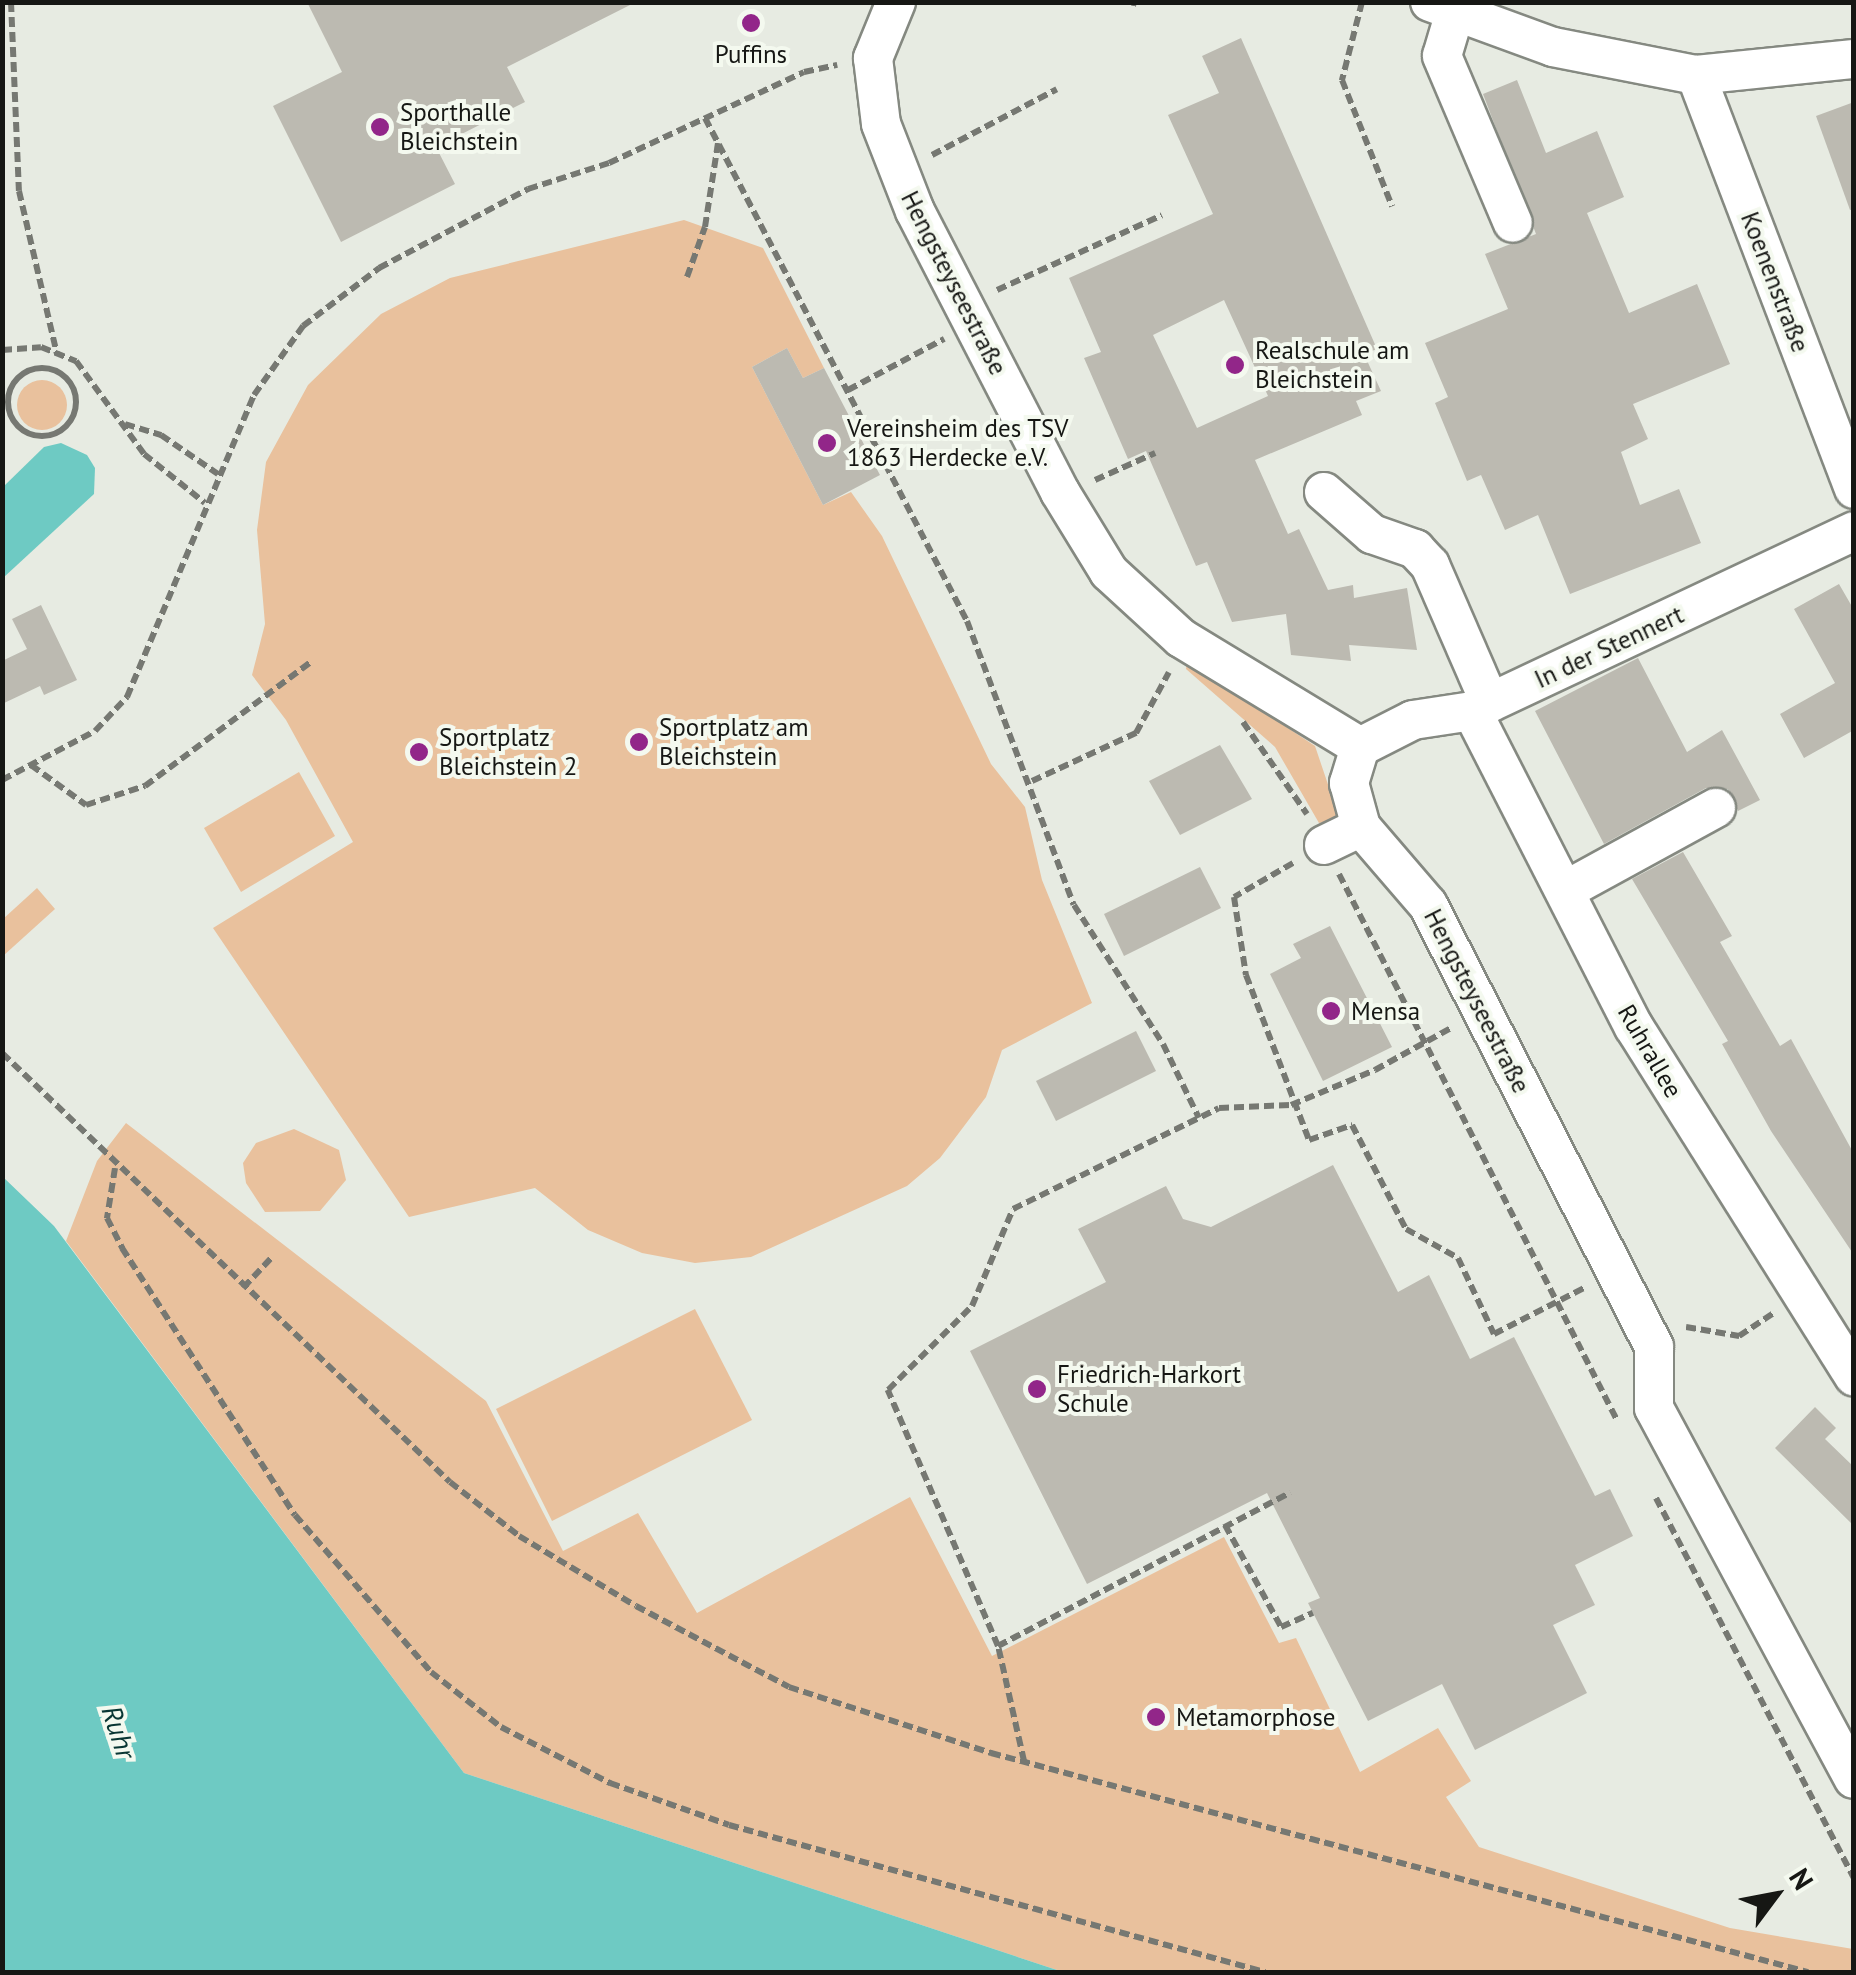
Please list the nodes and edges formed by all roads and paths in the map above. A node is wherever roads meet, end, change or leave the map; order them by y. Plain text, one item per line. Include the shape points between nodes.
1 (11, 2) edge
2 (896, 2) edge
3 (1362, 2) edge
4 (1447, 5) edge
5 (873, 58) junction
6 (1854, 59) edge
7 (1696, 75) junction
8 (1057, 88) dead end
9 (705, 118) junction
10 (718, 142) junction
11 (900, 172) junction
12 (1392, 206) dead end
13 (1162, 215) dead end
14 (1514, 224) dead end
15 (686, 277) dead end
16 (969, 314) junction
17 (2, 350) edge
18 (57, 354) junction
19 (848, 390) junction
20 (5, 406) edge
21 (124, 424) junction
22 (1155, 453) dead end
23 (218, 474) junction
24 (1854, 488) edge
25 (1324, 492) dead end
26 (1062, 494) junction
27 (206, 503) junction
28 (1854, 531) edge
29 (311, 662) dead end
30 (1185, 676) dead end
31 (1481, 707) junction
32 (1236, 716) dead end
33 (1360, 747) junction
34 (31, 765) junction
35 (2, 780) edge
36 (1032, 780) junction
37 (1716, 808) dead end
38 (1361, 828) junction
39 (1324, 845) junction
40 (1288, 866) dead end
41 (1566, 890) junction
42 (1483, 1010) junction
43 (1426, 1042) junction
44 (2, 1052) edge
45 (1291, 1105) junction
46 (1199, 1118) junction
47 (115, 1167) junction
48 (273, 1256) dead end
49 (243, 1288) junction
50 (1800, 1295) junction
51 (1557, 1302) junction
52 (1704, 1330) dead end
53 (1854, 1376) edge
54 (1619, 1424) dead end
55 (1290, 1492) dead end
56 (1654, 1494) dead end
57 (1225, 1525) junction
58 (1313, 1612) dead end
59 (998, 1646) junction
60 (1024, 1761) junction
61 (1854, 1779) edge
62 (1854, 1878) edge
63 (1265, 1972) edge
64 (1808, 1972) edge

1 - 18 path via 20,191
2 - 5 street, Hengsteyseestraße
3 - 12 path via 1342,80
4 - 7 street via 1553,47
4 - 14 street via 1442,56
5 - 9 path via 804,72
5 - 11 street, Hengsteyseestraße via 881,124
6 - 7 street
7 - 24 street, Koenenstraße
8 - 11 path
9 - 10 path
9 - 23 path via 610,163 528,189 378,268 302,326 254,395
10 - 15 path via 705,227
10 - 19 path
11 - 16 street, Hengsteyseestraße
13 - 16 path
16 - 19 path
16 - 26 street, Hengsteyseestraße
17 - 18 path via 40,347
18 - 21 path via 76,361
19 - 36 path via 967,621
20 - 20 path via 15,380 38,368 62,374 75,393 72,418 49,436 17,427
21 - 23 path via 160,434
21 - 27 path via 144,454
22 - 26 path
23 - 27 path
25 - 31 street, Ruhrallee via 1372,534 1416,549 1430,565
26 - 33 street, Hengsteyseestraße via 1109,572 1181,638
27 - 34 path via 127,698 94,731
28 - 31 street, In der Stennert
29 - 34 path via 145,786 86,804
30 - 36 path via 1173,666 1136,732
31 - 33 street, In der Stennert via 1413,720
31 - 41 street, Ruhrallee
32 - 39 path via 1270,753
33 - 38 street, Hengsteyseestraße via 1350,783
34 - 35 path
36 - 46 path via 1074,905 1163,1044
37 - 41 street
38 - 39 street
38 - 42 street, Hengsteyseestraße via 1380,856 1420,891
39 - 43 path
40 - 45 path via 1234,897 1246,975
41 - 50 street, Ruhrallee via 1634,1027
42 - 43 path
42 - 61 street, Hengsteyseestraße via 1654,1347 1654,1408
43 - 45 path
43 - 51 path
44 - 47 path
45 - 46 path via 1219,1108
45 - 51 path via 1309,1140 1352,1125 1406,1229 1458,1258 1494,1334
46 - 59 path via 1013,1209 972,1306 888,1390
47 - 49 path
47 - 63 path via 108,1218 122,1248 295,1515 431,1672 501,1726 610,1784 730,1826
48 - 49 path
49 - 60 path via 438,1471 519,1536 790,1686
50 - 52 path via 1738,1336
50 - 53 street, Ruhrallee
51 - 54 path
55 - 57 path
56 - 62 path
57 - 58 path via 1280,1627
57 - 59 path
59 - 60 path
60 - 64 path

